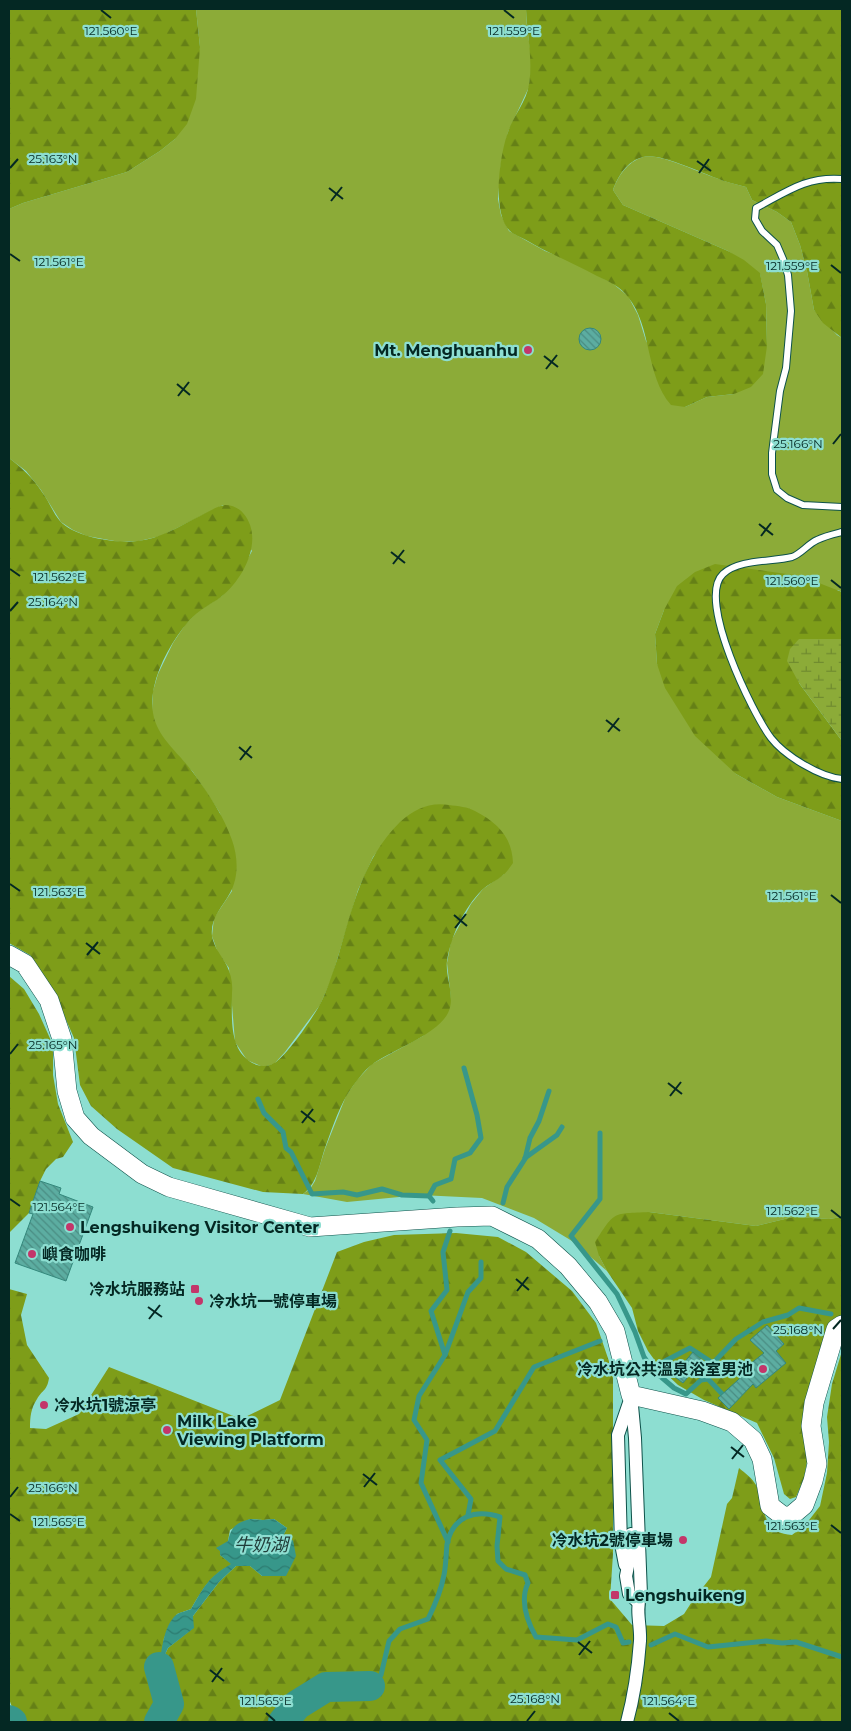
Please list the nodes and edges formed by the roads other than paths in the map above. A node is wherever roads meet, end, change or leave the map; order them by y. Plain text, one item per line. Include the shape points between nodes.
1 (842, 179) edge
2 (842, 507) edge
3 (842, 532) edge
4 (842, 779) edge
5 (9, 956) edge
6 (842, 1325) edge
7 (632, 1395) junction
8 (621, 1544) junction
9 (626, 1576) junction
10 (638, 1602) junction
11 (627, 1722) edge

1 - 2 lane via 820,178 799,186 756,208 755,219 776,245 788,275 791,311 772,474 777,490 787,498 803,505
3 - 4 lane via 817,540 794,556 745,564 722,574 716,596 729,656 772,739 787,754 812,769
5 - 7 street via 25,964 49,1000 62,1039 67,1091 75,1118 91,1136 142,1174 169,1186 310,1227 492,1216 538,1239 568,1266 598,1302 615,1331
6 - 7 street via 836,1329 814,1403 811,1426 818,1464 804,1506 791,1516 784,1516 770,1506 762,1459 753,1440 732,1422 702,1411
7 - 8 street via 618,1435
7 - 9 street via 628,1440 632,1546
7 - 10 street via 641,1595
8 - 9 street
8 - 10 street via 623,1595
9 - 10 street via 628,1594
10 - 11 street via 640,1638 634,1697

